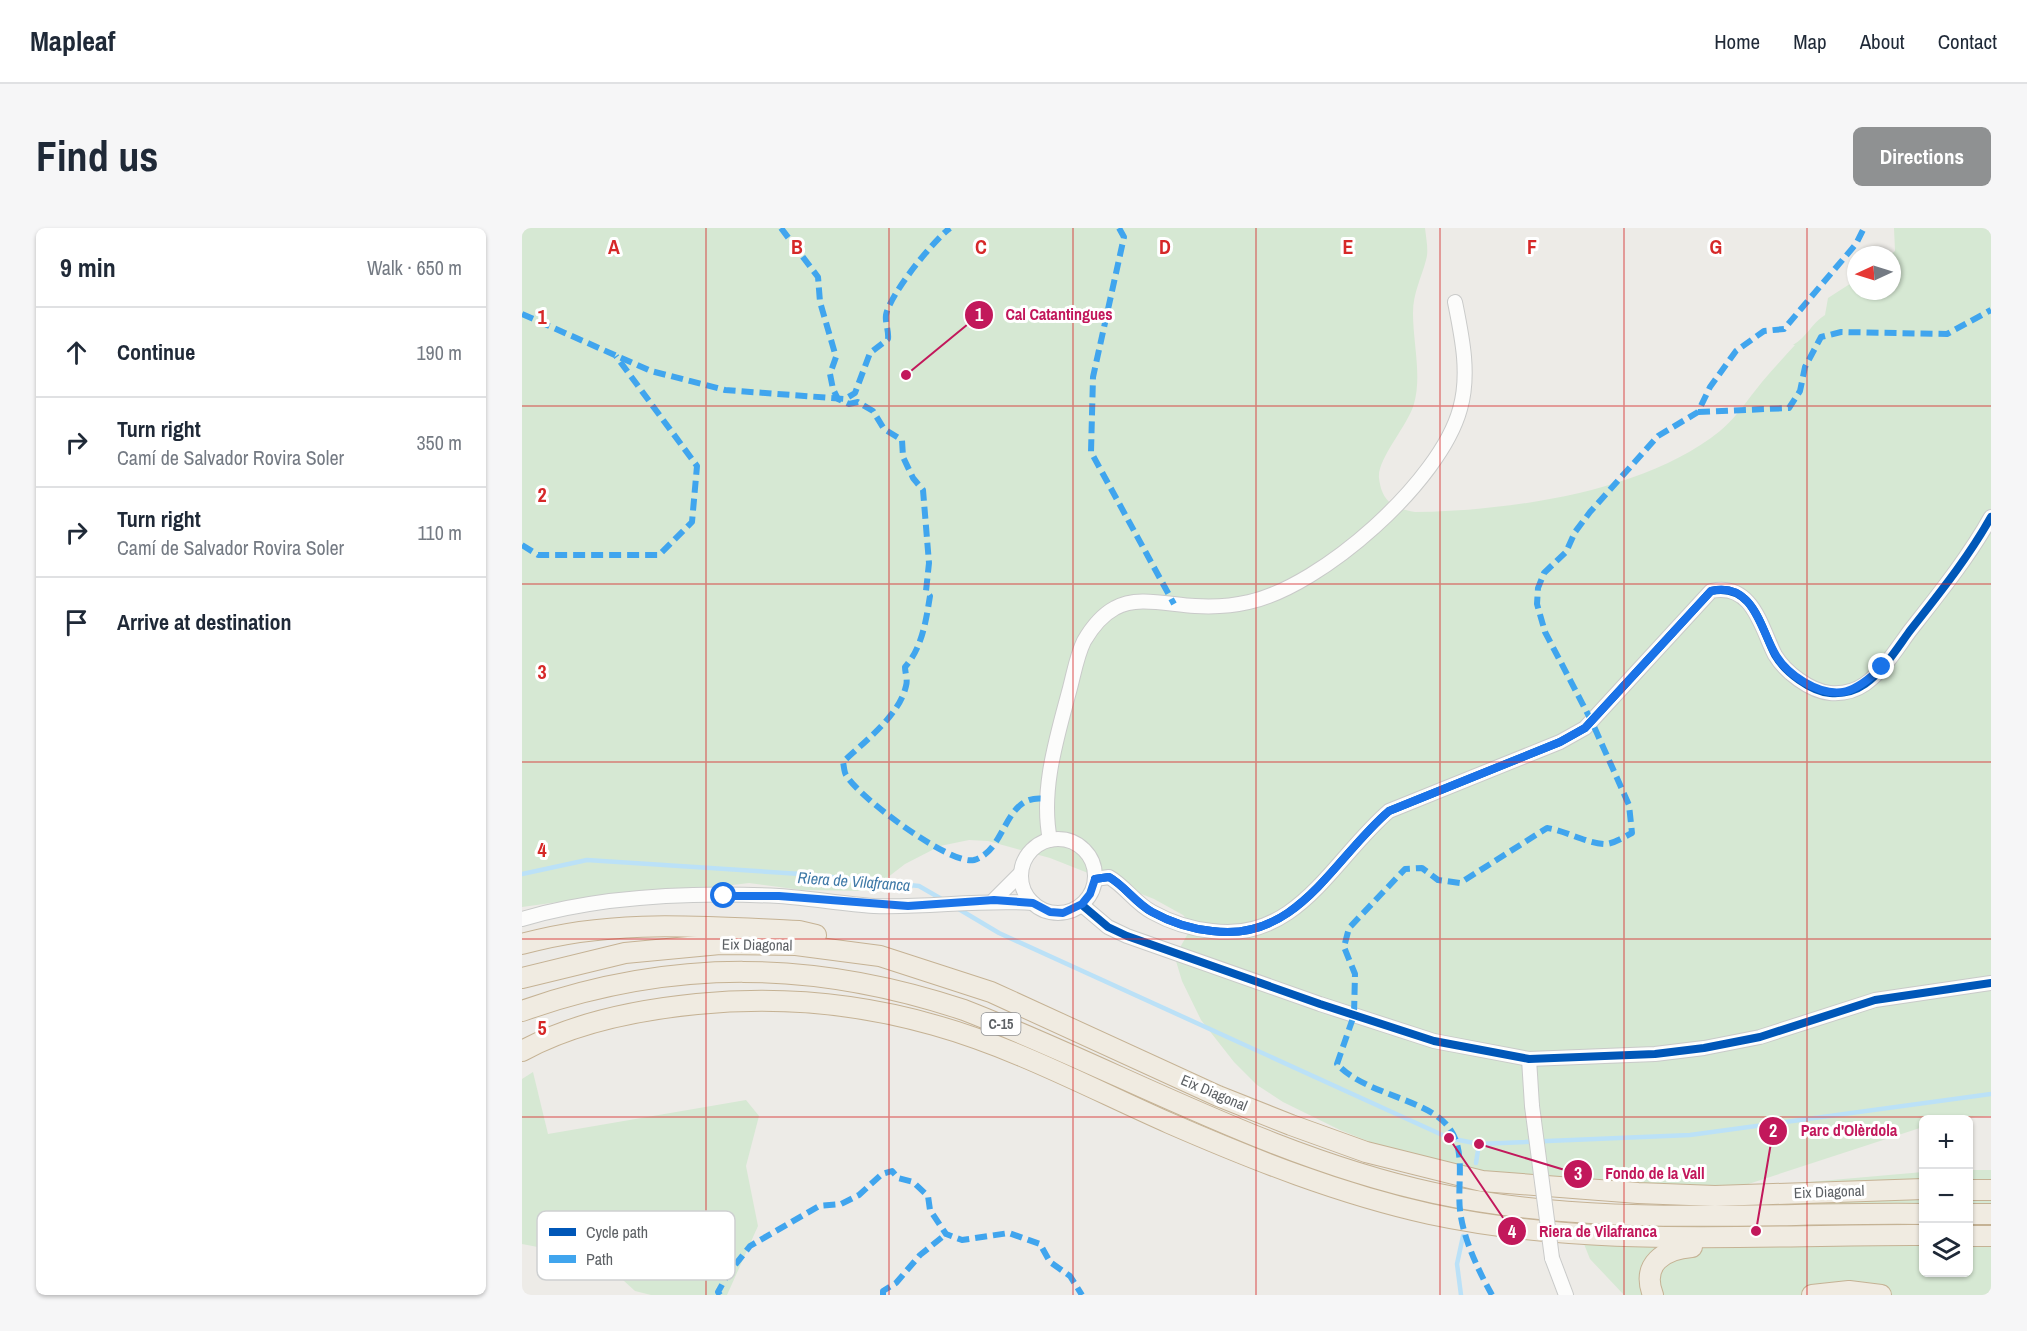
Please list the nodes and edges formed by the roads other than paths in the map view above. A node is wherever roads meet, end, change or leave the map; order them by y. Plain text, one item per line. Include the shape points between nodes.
1 (1455, 302) dead end
2 (1991, 517) edge
3 (1050, 840) junction
4 (1021, 873) junction
5 (1095, 879) junction
6 (994, 900) junction
7 (1033, 903) junction
8 (1082, 904) junction
9 (522, 920) edge
10 (522, 944) edge
11 (880, 956) junction
12 (522, 978) edge
13 (1991, 983) edge
14 (522, 1011) edge
15 (522, 1051) edge
16 (1529, 1059) junction
17 (1919, 1189) edge
18 (1973, 1190) edge
19 (1991, 1190) edge
20 (1919, 1214) edge
21 (1973, 1214) edge
22 (1991, 1214) edge
23 (1919, 1236) edge
24 (1973, 1236) edge
25 (1991, 1236) edge
26 (1765, 1238) junction
27 (1566, 1295) edge
28 (1653, 1295) edge
29 (1812, 1295) edge
30 (1881, 1295) edge

1 - 3 street via 1465,380 1461,408 1451,436 1406,498 1376,525 1313,572 1260,599 1198,606 1135,601 1115,607 1098,622 1083,642 1061,722 1046,799
2 - 5 street via 1968,554 1882,667 1855,689 1827,693 1799,679 1776,656 1747,600 1731,591 1711,591 1585,728 1560,742 1389,811 1298,907 1279,921 1250,932 1201,930 1151,911 1109,877
3 - 4 street via 1032,850
3 - 5 street via 1073,842 1084,849 1091,859
4 - 6 street
4 - 7 street via 1022,886
5 - 8 street
6 - 7 street
6 - 9 street via 908,906 779,896 683,896 592,904
7 - 8 street via 1050,912 1063,913
8 - 16 street via 1108,927 1127,936 1320,1004 1434,1041
10 - 11 highway via 564,932 687,926 799,931 857,943
11 - 12 highway, Eix Diagonal / C-15 via 796,945 720,944 625,953
11 - 17 highway, Eix Diagonal / C-15 via 991,992 1218,1096 1292,1125 1366,1152 1482,1181 1715,1196
13 - 16 street via 1875,1000 1760,1037 1704,1048
14 - 20 highway, Eix Diagonal / C-15 via 596,988 675,974 754,970 834,977 964,1010 1281,1147 1434,1193 1512,1207 1593,1214
15 - 26 highway via 567,1030 670,1007 762,1000 830,1004 903,1017 976,1038 1222,1146 1375,1201 1524,1230 1664,1238
16 - 27 street, bridge via 1552,1258
18 - 19 highway
21 - 22 highway
23 - 26 highway
24 - 25 highway
26 - 28 highway via 1665,1252 1651,1273
29 - 30 highway

